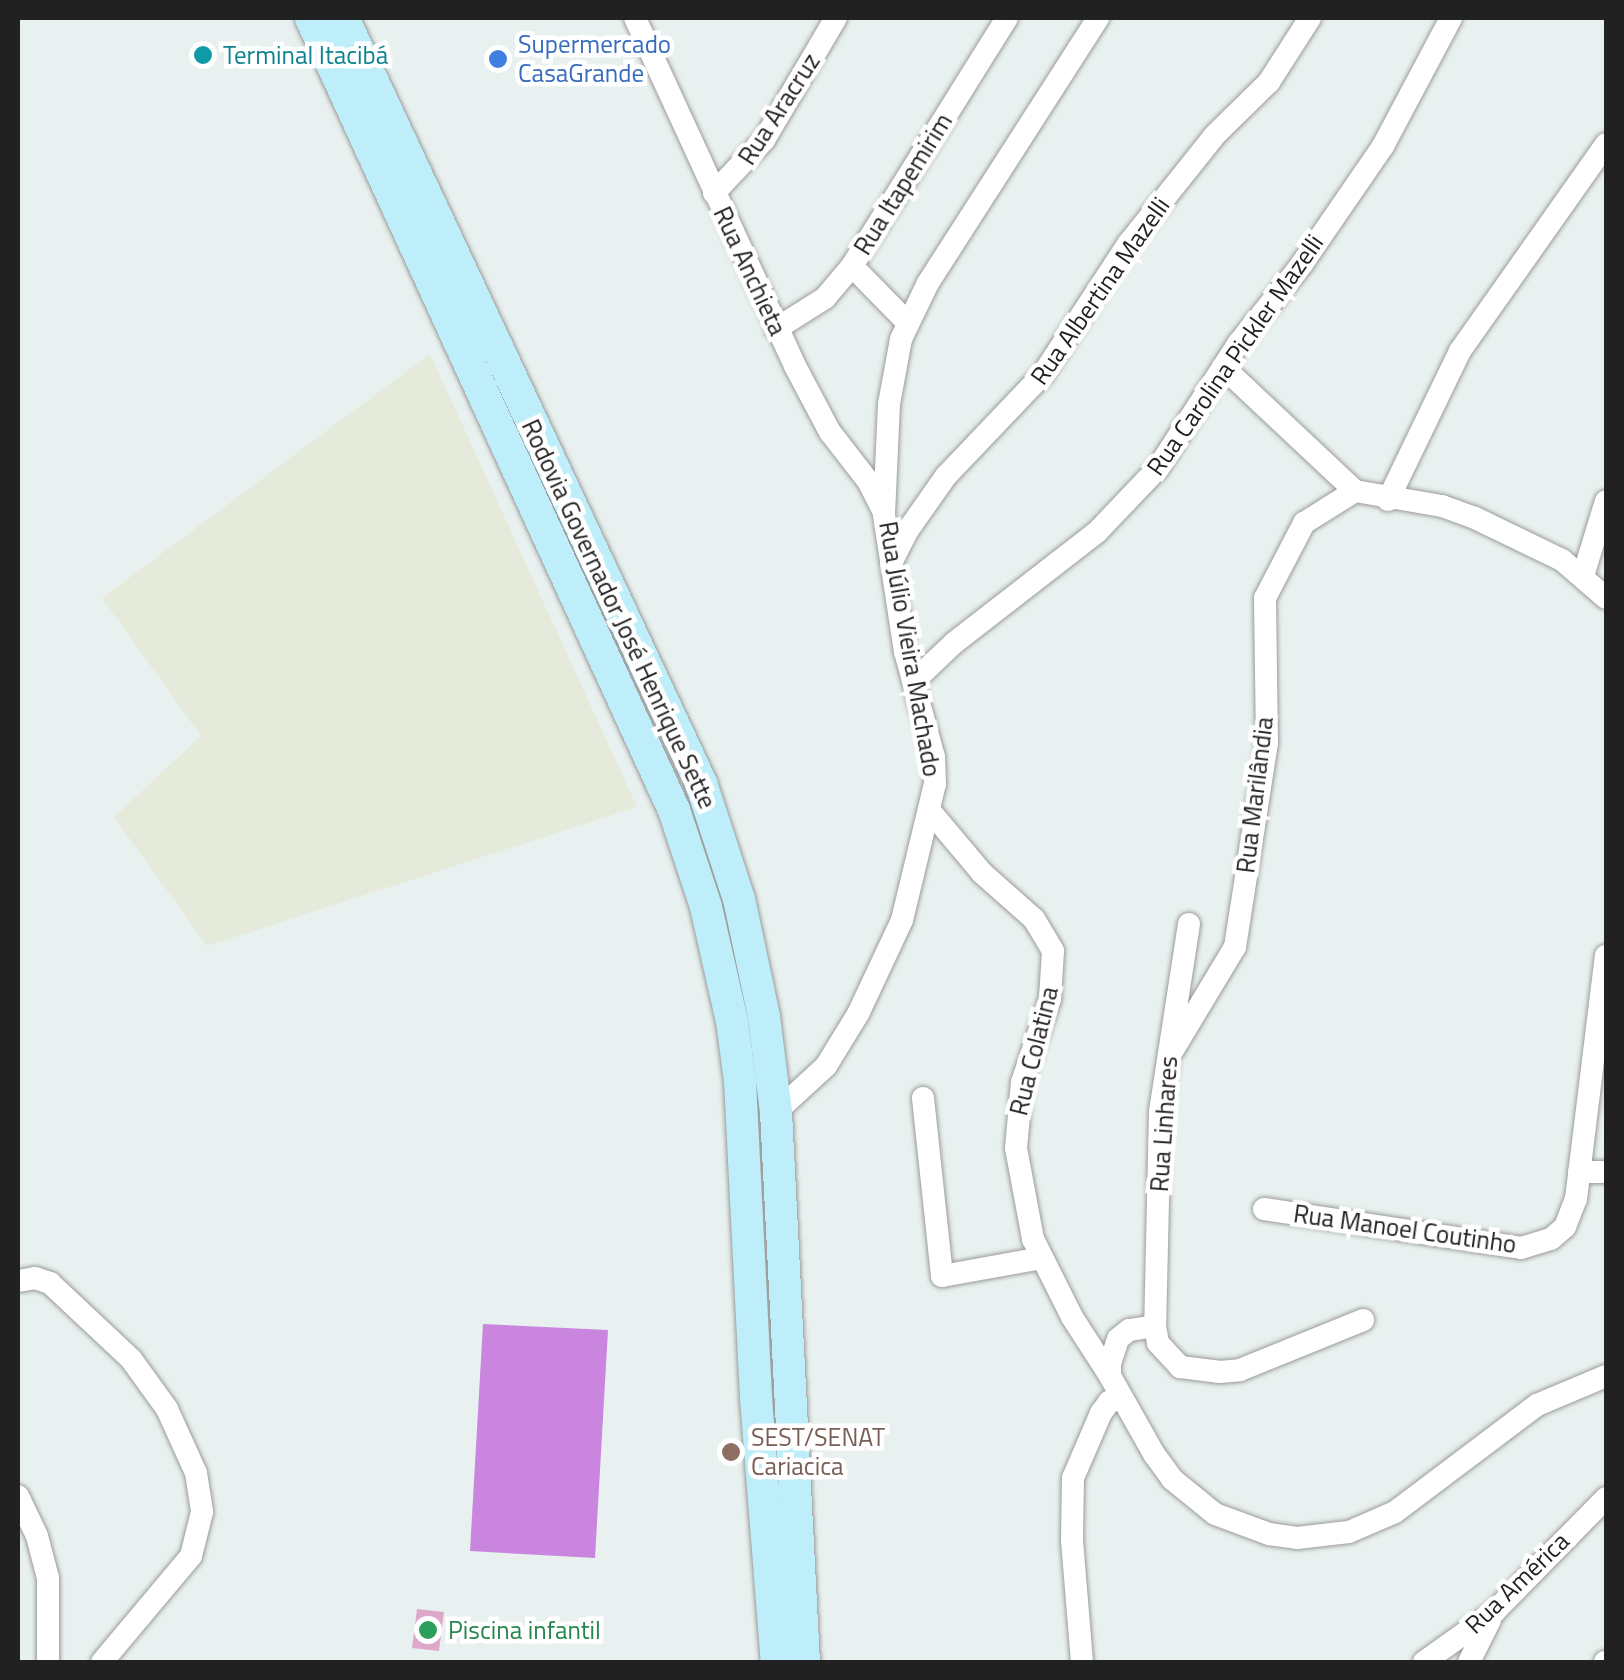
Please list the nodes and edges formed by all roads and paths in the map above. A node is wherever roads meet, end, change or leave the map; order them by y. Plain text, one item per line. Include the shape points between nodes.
1 (311, 18) edge
2 (344, 18) edge
3 (836, 18) edge
4 (1008, 18) edge
5 (1098, 18) edge
6 (1310, 18) edge
7 (1452, 18) edge
8 (644, 20) edge
9 (1606, 144) edge
10 (714, 193) junction
11 (852, 266) junction
12 (906, 321) junction
13 (776, 329) junction
14 (1223, 368) junction
15 (1355, 491) junction
16 (1388, 500) junction
17 (1606, 501) edge
18 (884, 514) junction
19 (892, 563) junction
20 (1583, 576) junction
21 (1606, 598) edge
22 (914, 681) junction
23 (930, 812) junction
24 (1189, 924) dead end
25 (1605, 972) edge
26 (1168, 1057) junction
27 (923, 1098) dead end
28 (776, 1112) junction
29 (1580, 1172) junction
30 (1606, 1172) edge
31 (1264, 1210) dead end
32 (1042, 1258) junction
33 (18, 1280) edge
34 (1363, 1320) dead end
35 (1154, 1326) junction
36 (1110, 1376) junction
37 (1606, 1376) edge
38 (1122, 1398) junction
39 (18, 1496) edge
40 (1606, 1498) edge
41 (1494, 1612) junction
42 (48, 1662) edge
43 (102, 1662) edge
44 (798, 1662) edge
45 (1082, 1662) edge
46 (1424, 1662) edge
47 (1469, 1662) edge

1 - 44 main road, Rodovia Governador José Henrique Sette via 674,810 706,907 740,1081 756,1398
2 - 28 main road, Rodovia Governador José Henrique Sette via 700,783 753,956
3 - 10 street, Rua Aracruz via 764,140
4 - 11 street, Rua Itapemirim
5 - 12 street, Rua Júlio Vieira Machado
6 - 19 street, Rua Albertina Mazelli via 1269,82 1216,135 1128,244 1043,374 946,476
7 - 14 street, Rua Carolina Pickler Mazelli via 1383,146
8 - 10 street, Rua Anchieta
9 - 16 street via 1460,351
10 - 13 street, Rua Anchieta
11 - 12 street
11 - 13 street, Rua Itapemirim via 825,298
12 - 18 street, Rua Júlio Vieira Machado via 888,404
13 - 18 street, Rua Anchieta via 830,432
14 - 15 street
14 - 22 street, Rua Carolina Pickler Mazelli via 1158,468 1097,532
15 - 16 street
15 - 26 street, Rua Marilândia via 1304,524 1265,598 1267,743 1235,947
16 - 20 street via 1473,517
17 - 20 street
18 - 19 street, Rua Júlio Vieira Machado
19 - 22 street, Rua Júlio Vieira Machado
20 - 21 street
22 - 23 street, Rua Júlio Vieira Machado via 934,757
23 - 28 street, Rua Júlio Vieira Machado via 902,920 858,1014 826,1066
23 - 32 street, Rua Colatina via 982,873 1034,919 1053,952 1050,999 1022,1082 1016,1123 1026,1206
24 - 26 street, Rua Linhares
25 - 29 street, Rua Manoel Coutinho
26 - 35 street, Rua Linhares via 1160,1112
27 - 32 street via 942,1276
28 - 44 main road, Rodovia Governador José Henrique Sette
29 - 30 street
29 - 31 street, Rua Manoel Coutinho via 1565,1226 1533,1246
32 - 36 street, Rua Colatina
33 - 43 street via 35,1278 59,1290 152,1384 192,1460 201,1499 197,1541 185,1566
34 - 35 street via 1266,1362 1219,1372 1180,1366 1164,1354
35 - 36 street via 1118,1339
36 - 38 street, Rua Colatina
37 - 38 street, Rua Colatina via 1538,1405 1394,1512 1326,1537 1269,1534 1214,1514 1172,1479
38 - 45 street via 1100,1413 1073,1478
39 - 42 street via 48,1578
40 - 41 street, Rua América
41 - 46 street, Rua América
41 - 47 street

